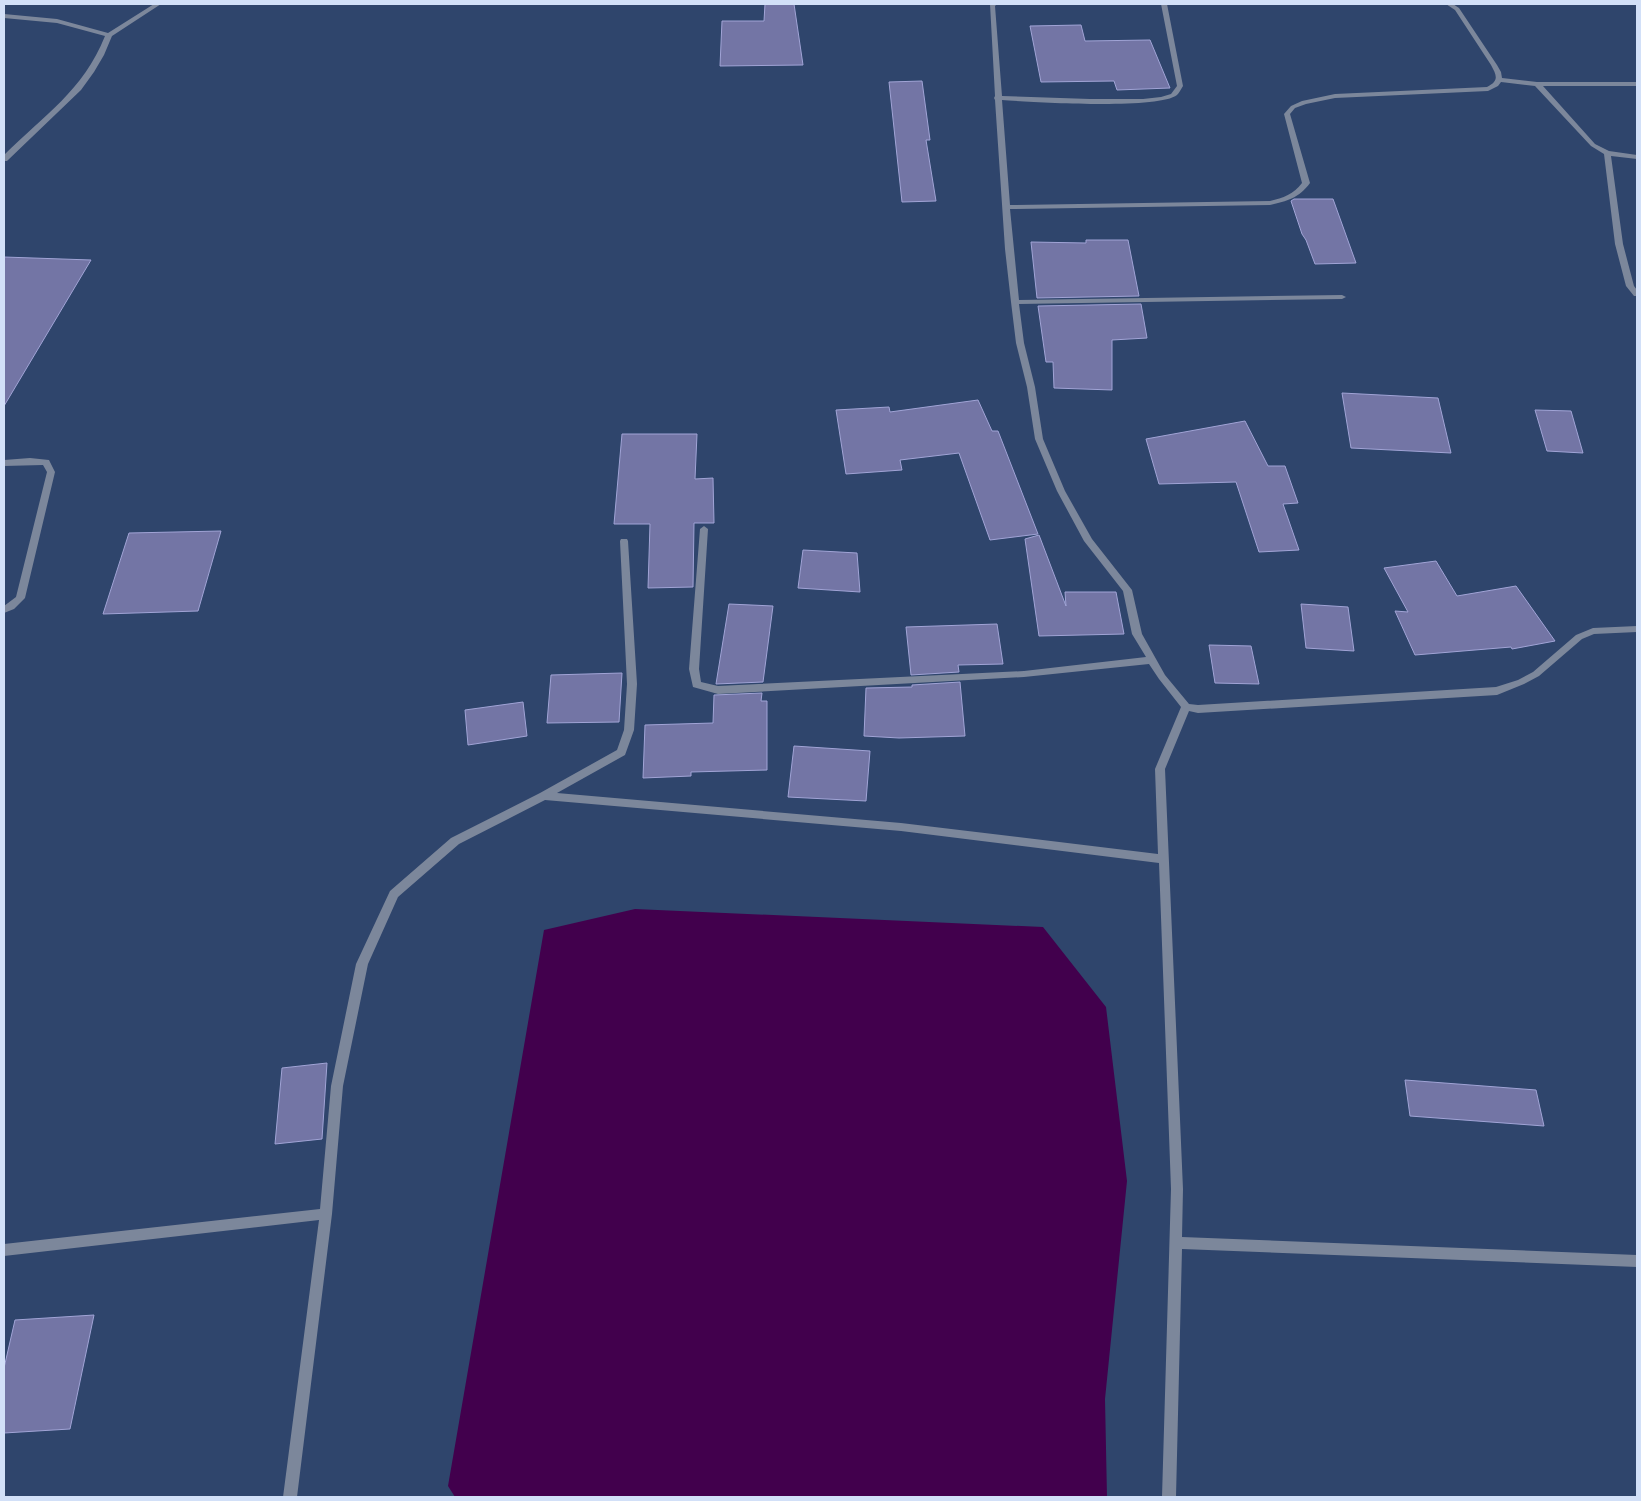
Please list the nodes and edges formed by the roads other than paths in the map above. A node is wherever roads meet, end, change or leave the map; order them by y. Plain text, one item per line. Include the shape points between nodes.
1 (158, 4) edge
2 (994, 4) edge
3 (1164, 4) edge
4 (1449, 4) edge
5 (4, 16) edge
6 (109, 35) junction
7 (1499, 80) junction
8 (1537, 84) junction
9 (1637, 84) edge
10 (997, 98) junction
11 (1607, 153) junction
12 (1637, 157) edge
13 (4, 159) edge
14 (1006, 207) junction
15 (1637, 294) edge
16 (1342, 297) dead end
17 (1015, 302) junction
18 (4, 463) edge
19 (704, 529) dead end
20 (624, 541) dead end
21 (4, 610) edge
22 (1637, 629) edge
23 (1152, 660) junction
24 (1186, 707) junction
25 (544, 796) junction
26 (1163, 860) junction
27 (326, 1214) junction
28 (1176, 1242) junction
29 (4, 1250) edge
30 (1637, 1261) edge
31 (290, 1497) edge
32 (1169, 1497) edge

1 - 6 street
2 - 10 street
3 - 10 street via 1180,86 1172,96 1135,101
4 - 7 street via 1457,9 1498,72
5 - 6 street via 57,21
6 - 13 street via 92,73 66,103
7 - 8 street
7 - 14 street via 1488,89 1335,96 1293,107 1287,114 1306,183 1299,193 1286,199 1270,203
8 - 9 street
8 - 11 street via 1593,145
10 - 14 street
11 - 12 street
11 - 15 street via 1619,244 1630,286
14 - 17 street
16 - 17 street
17 - 23 street via 1039,439 1061,491 1088,541 1127,590 1137,634
18 - 21 street via 46,462 51,472 20,598
19 - 23 street via 694,669 696,685 718,690 1024,674
20 - 25 street via 632,684 630,730 622,752
22 - 24 street via 1593,631 1552,658 1536,674 1497,691 1198,709
23 - 24 street
24 - 26 street via 1160,769
25 - 26 street via 901,827
25 - 27 street via 455,841 394,894 362,964 337,1086
26 - 28 street via 1177,1189
27 - 29 street
27 - 31 street
28 - 30 street
28 - 32 street

